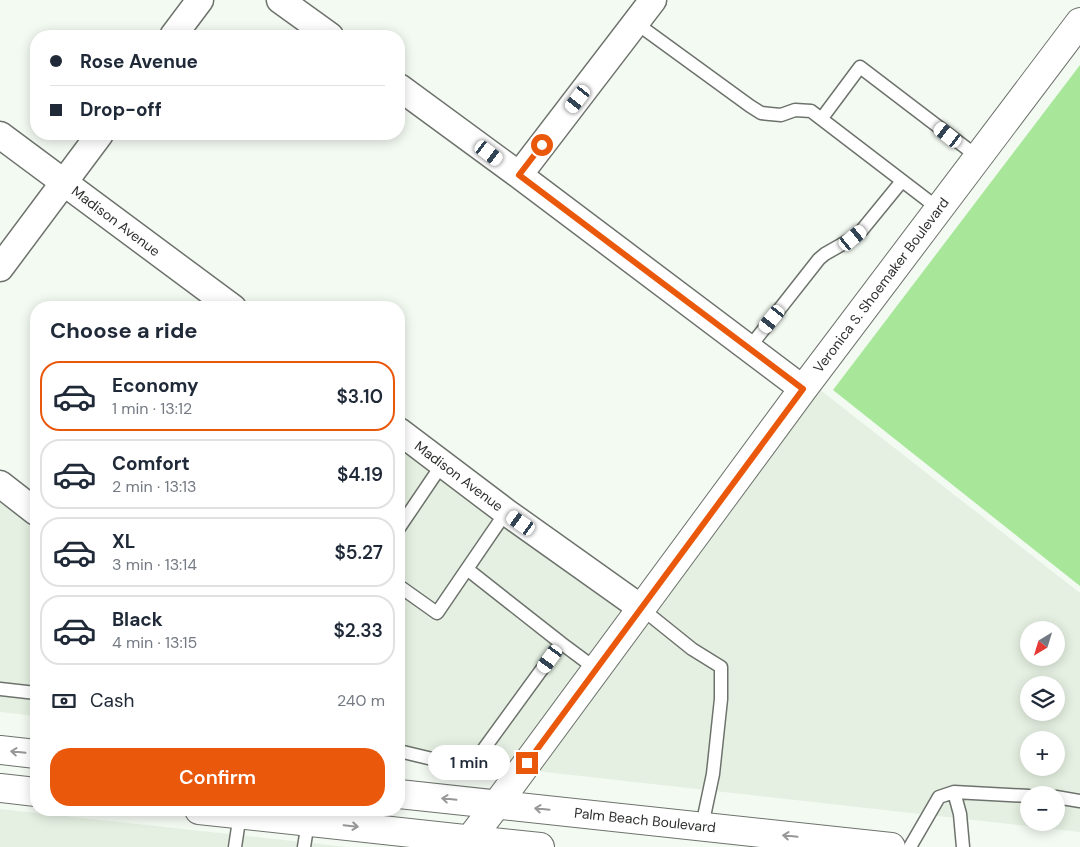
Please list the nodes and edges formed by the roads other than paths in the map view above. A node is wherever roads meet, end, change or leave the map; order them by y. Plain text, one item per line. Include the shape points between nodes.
1 (200, 0) edge
2 (280, 0) edge
3 (653, 0) edge
4 (1080, 22) edge
5 (636, 23) junction
6 (178, 30) edge
7 (322, 30) edge
8 (405, 91) edge
9 (822, 118) junction
10 (0, 135) edge
11 (96, 140) edge
12 (978, 157) junction
13 (519, 175) junction
14 (902, 181) junction
15 (64, 182) junction
16 (939, 209) junction
17 (0, 268) edge
18 (224, 301) edge
19 (749, 348) junction
20 (803, 389) junction
21 (405, 435) edge
22 (443, 463) junction
23 (0, 484) edge
24 (30, 507) edge
25 (506, 512) junction
26 (405, 519) edge
27 (467, 569) junction
28 (405, 590) edge
29 (641, 608) junction
30 (561, 643) junction
31 (596, 669) junction
32 (0, 689) edge
33 (30, 692) edge
34 (0, 750) edge
35 (405, 752) edge
36 (30, 753) edge
37 (0, 788) edge
38 (30, 791) edge
39 (954, 792) junction
40 (405, 795) edge
41 (1020, 796) edge
42 (1065, 798) edge
43 (1080, 801) edge
44 (497, 804) junction
45 (240, 816) edge
46 (247, 816) edge
47 (702, 826) junction
48 (306, 834) edge
49 (467, 843) edge
50 (235, 847) edge
51 (540, 847) edge
52 (891, 847) edge
53 (910, 847) edge
54 (963, 847) edge

1 - 6 street
2 - 7 street
3 - 5 street
4 - 12 street, Veronica S. Shoemaker Boulevard
5 - 9 lane via 761,113 780,115 804,110
5 - 13 street
8 - 13 street
9 - 12 lane via 860,67
9 - 14 lane
10 - 15 street, Madison Avenue
11 - 15 street
12 - 16 street, Veronica S. Shoemaker Boulevard
13 - 19 street
14 - 16 lane
14 - 19 lane via 862,230 819,259
15 - 17 street
15 - 18 street, Madison Avenue
16 - 20 street, Veronica S. Shoemaker Boulevard
19 - 20 street
20 - 29 street, Veronica S. Shoemaker Boulevard
21 - 22 street, Madison Avenue
22 - 25 street, Madison Avenue
22 - 26 lane
23 - 24 street
25 - 27 lane
25 - 29 street, Madison Avenue
27 - 28 lane via 437,613
27 - 30 lane
29 - 31 street, Veronica S. Shoemaker Boulevard
29 - 47 lane via 692,649 721,667 713,774
30 - 31 lane
30 - 35 lane via 470,768
31 - 44 street, Veronica S. Shoemaker Boulevard
32 - 33 lane
36 -> 34 street
37 - 38 street
39 - 41 lane
39 - 53 lane via 939,797
39 - 54 lane
44 -> 40 street, Palm Beach Boulevard
42 - 43 lane
47 -> 44 street, Palm Beach Boulevard
44 - 49 street, Veronica S. Shoemaker Boulevard
45 - 50 lane
46 - 48 street
52 -> 47 street, Palm Beach Boulevard
48 -> 49 street
49 - 51 street

